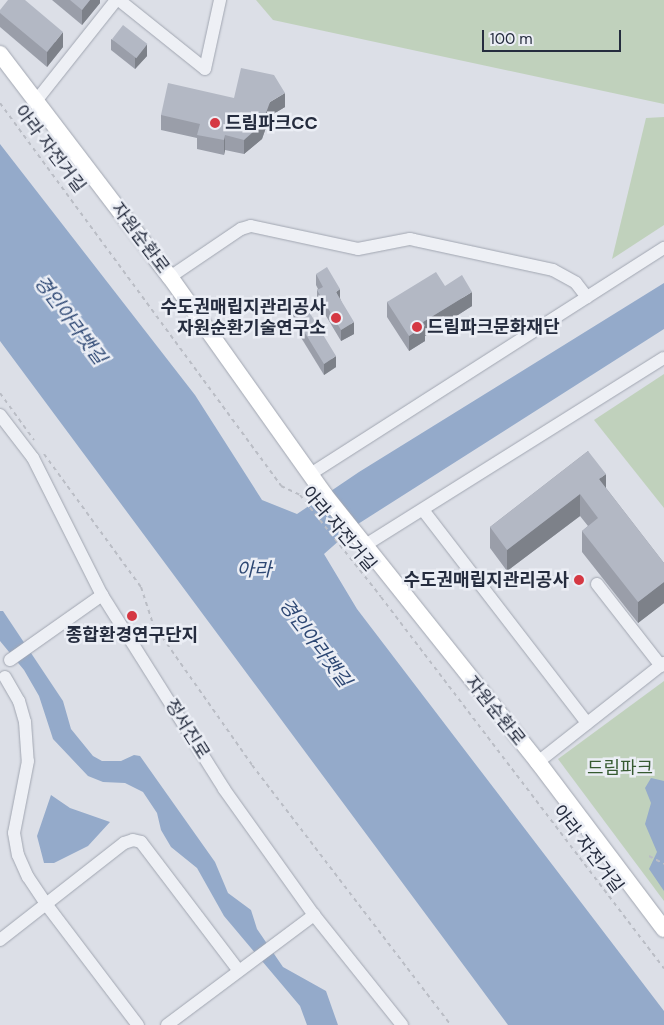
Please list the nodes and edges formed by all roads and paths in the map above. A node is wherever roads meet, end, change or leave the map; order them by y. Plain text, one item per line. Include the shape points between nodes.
1 (118, 0) edge
2 (220, 0) edge
3 (0, 54) edge
4 (36, 101) junction
5 (0, 103) edge
6 (664, 248) edge
7 (170, 277) junction
8 (587, 297) junction
9 (664, 358) edge
10 (0, 393) edge
11 (0, 415) edge
12 (35, 442) dead end
13 (41, 450) dead end
14 (312, 473) junction
15 (422, 510) junction
16 (361, 543) junction
17 (597, 584) dead end
18 (102, 595) junction
19 (5, 659) edge
20 (662, 665) edge
21 (2, 678) edge
22 (587, 723) junction
23 (538, 762) junction
24 (649, 856) dead end
25 (664, 864) edge
26 (46, 904) junction
27 (314, 915) junction
28 (664, 930) edge
29 (0, 940) edge
30 (664, 969) edge
31 (238, 970) junction
32 (138, 1025) edge
33 (168, 1025) edge
34 (402, 1025) edge
35 (451, 1025) edge

1 - 2 street via 205,69
1 - 4 street
3 - 4 main road, 자원순환로
4 - 7 main road, 자원순환로
5 - 30 path, 아라 자전거길 via 281,486 300,495
6 - 8 street
7 - 8 street via 241,228 251,226 358,249 410,239 553,270 576,283
7 - 14 main road, 자원순환로
8 - 14 street
9 - 15 street
10 - 12 path
11 - 18 street, 정서진로 via 33,458
13 - 35 path via 141,587 153,624 252,765
14 - 16 main road, 자원순환로
15 - 16 street
15 - 22 street
16 - 23 main road, 자원순환로
17 - 20 street
18 - 19 street
18 - 27 street, 정서진로 via 224,789
19 - 21 street via 11,670
20 - 22 street
21 - 26 street via 19,701 26,732 28,761 14,833 18,855
22 - 23 street
23 - 28 main road, 자원순환로
24 - 25 path
26 - 29 street
26 - 31 street via 124,843 141,842
26 - 32 street
27 - 31 street
27 - 34 street, 정서진로
31 - 33 street

